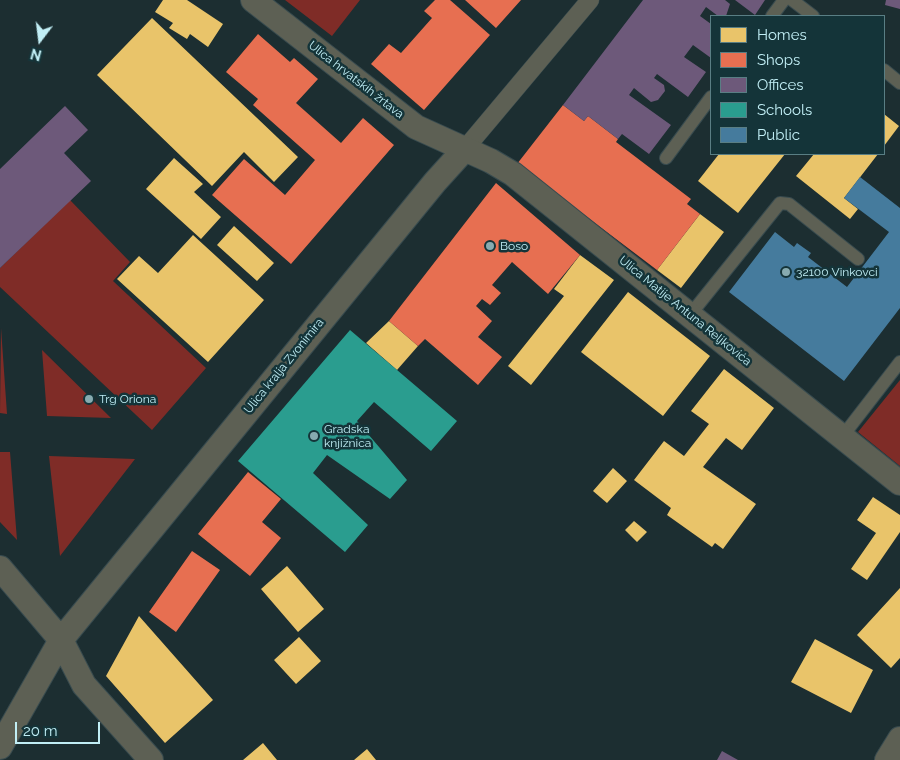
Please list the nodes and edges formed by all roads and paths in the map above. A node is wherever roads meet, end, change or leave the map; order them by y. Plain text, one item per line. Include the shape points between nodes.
1 (253, 0) edge
2 (590, 0) edge
3 (784, 0) edge
4 (792, 0) edge
5 (773, 15) edge
6 (812, 15) edge
7 (885, 71) edge
8 (900, 83) edge
9 (710, 98) edge
10 (464, 150) junction
11 (666, 158) dead end
12 (858, 259) dead end
13 (690, 315) junction
14 (900, 362) edge
15 (842, 436) junction
16 (900, 483) edge
17 (0, 568) edge
18 (61, 640) junction
19 (900, 739) edge
20 (0, 747) edge
21 (151, 760) edge
22 (887, 760) edge

1 - 10 street, Ulica hrvatskih žrtava via 416,127
2 - 10 street, Ulica kralja Zvonimira
3 - 5 lane
4 - 6 lane
7 - 8 lane
9 - 11 lane
10 - 13 street, Ulica Matije Antuna Reljkovića via 513,174
10 - 18 street, Ulica kralja Zvonimira via 434,182
12 - 13 lane via 788,204 780,203
13 - 15 street, Ulica Matije Antuna Reljkovića
14 - 15 lane
15 - 16 street, Ulica Matije Antuna Reljkovića
17 - 18 street
18 - 20 street, Ulica kralja Zvonimira
18 - 21 street via 84,685
19 - 22 street

